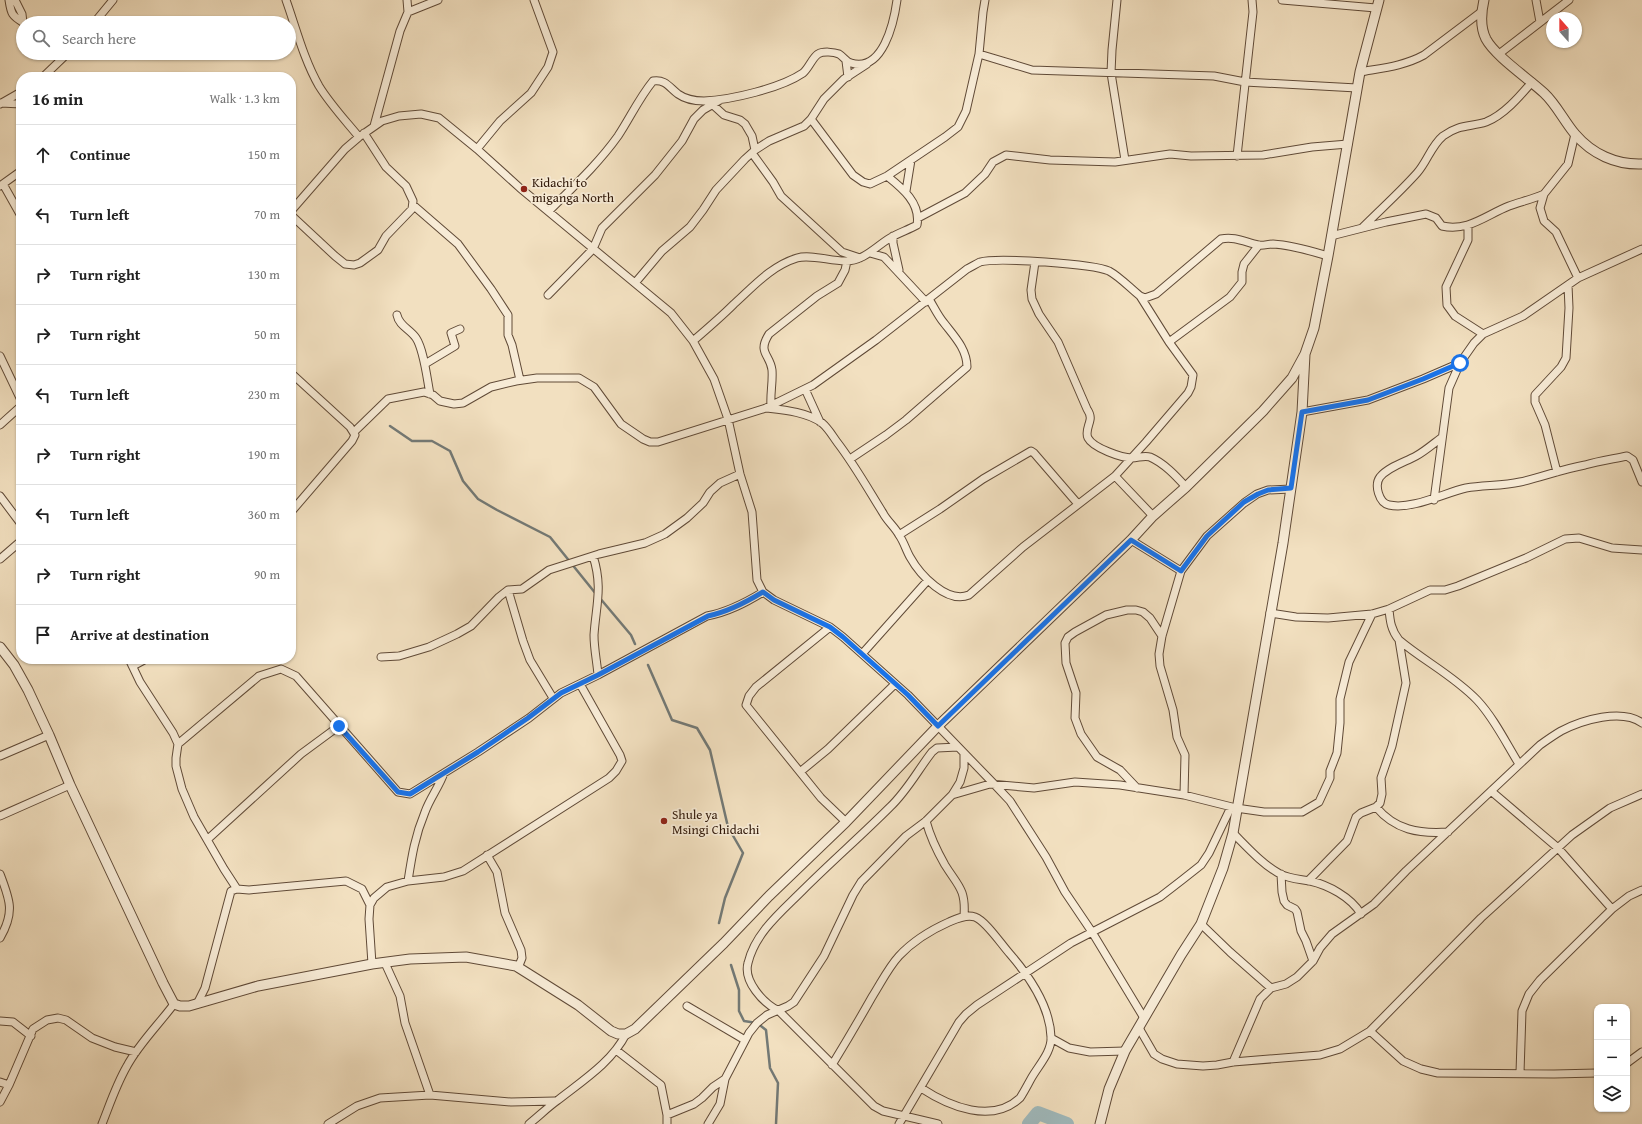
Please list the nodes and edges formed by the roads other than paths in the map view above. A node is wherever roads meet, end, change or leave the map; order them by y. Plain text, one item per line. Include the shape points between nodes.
1 (9, 0) edge
2 (15, 0) edge
3 (112, 0) edge
4 (286, 0) edge
5 (407, 0) edge
6 (438, 0) edge
7 (534, 0) edge
8 (897, 0) edge
9 (985, 0) edge
10 (1117, 0) edge
11 (1252, 0) edge
12 (1282, 0) edge
13 (1484, 0) edge
14 (1536, 0) edge
15 (1568, 0) edge
16 (1378, 4) edge
17 (408, 12) junction
18 (1481, 12) junction
19 (22, 16) edge
20 (99, 16) edge
21 (292, 16) edge
22 (16, 19) edge
23 (1540, 22) junction
24 (296, 27) edge
25 (979, 54) junction
26 (1499, 54) junction
27 (57, 60) edge
28 (846, 61) junction
29 (868, 63) junction
30 (47, 72) edge
31 (1360, 72) junction
32 (1111, 73) junction
33 (848, 76) junction
34 (1245, 82) junction
35 (1532, 82) junction
36 (1357, 88) junction
37 (16, 95) edge
38 (722, 99) junction
39 (1, 104) edge
40 (16, 104) edge
41 (713, 104) junction
42 (811, 119) junction
43 (374, 126) junction
44 (1575, 134) junction
45 (361, 135) junction
46 (1348, 144) junction
47 (477, 149) junction
48 (753, 151) junction
49 (1237, 156) junction
50 (911, 160) junction
51 (1125, 160) junction
52 (1642, 164) edge
53 (16, 175) edge
54 (887, 176) junction
55 (2, 185) edge
56 (906, 191) junction
57 (1544, 194) junction
58 (296, 205) edge
59 (414, 206) junction
60 (16, 208) edge
61 (549, 211) junction
62 (918, 218) junction
63 (296, 220) edge
64 (1468, 226) junction
65 (1363, 227) junction
66 (893, 236) junction
67 (1331, 236) junction
68 (1259, 245) junction
69 (593, 249) junction
70 (1640, 249) edge
71 (870, 253) junction
72 (1328, 256) junction
73 (860, 258) junction
74 (1642, 258) edge
75 (847, 261) junction
76 (1035, 262) junction
77 (899, 272) junction
78 (1578, 278) junction
79 (635, 283) junction
80 (1568, 285) junction
81 (548, 295) dead end
82 (1140, 296) junction
83 (928, 301) junction
84 (397, 315) dead end
85 (460, 329) dead end
86 (1483, 334) junction
87 (693, 341) junction
88 (1169, 342) junction
89 (1305, 354) junction
90 (0, 356) edge
91 (1460, 363) junction
92 (425, 364) junction
93 (296, 377) edge
94 (520, 380) junction
95 (805, 389) junction
96 (16, 390) edge
97 (430, 394) junction
98 (768, 407) junction
99 (16, 410) edge
100 (1302, 412) junction
101 (728, 419) junction
102 (820, 422) junction
103 (0, 424) edge
104 (354, 432) junction
105 (1441, 438) junction
106 (1132, 458) junction
107 (850, 459) junction
108 (1557, 472) junction
109 (740, 474) junction
110 (1115, 476) junction
111 (1642, 482) edge
112 (1186, 486) junction
113 (1291, 488) junction
114 (0, 496) edge
115 (1434, 500) junction
116 (1078, 504) junction
117 (296, 506) edge
118 (1152, 516) junction
119 (16, 517) edge
120 (899, 535) junction
121 (1131, 540) junction
122 (16, 545) edge
123 (1642, 550) edge
124 (593, 556) junction
125 (0, 559) edge
126 (1181, 571) junction
127 (928, 580) junction
128 (508, 590) junction
129 (763, 592) junction
130 (1389, 609) junction
131 (1270, 614) junction
132 (1372, 614) junction
133 (830, 627) junction
134 (1162, 636) junction
135 (1399, 640) junction
136 (0, 647) edge
137 (862, 654) junction
138 (381, 657) dead end
139 (137, 664) edge
140 (133, 666) joint
141 (598, 675) junction
142 (580, 684) junction
143 (895, 684) junction
144 (553, 698) junction
145 (1642, 723) edge
146 (339, 726) junction
147 (938, 726) junction
148 (49, 735) junction
149 (178, 744) junction
150 (958, 747) junction
151 (964, 753) junction
152 (0, 756) edge
153 (1519, 764) junction
154 (800, 772) junction
155 (444, 773) junction
156 (70, 785) junction
157 (996, 785) junction
158 (1137, 788) junction
159 (1491, 791) junction
160 (1642, 794) edge
161 (952, 795) junction
162 (1184, 796) junction
163 (1376, 807) junction
164 (1233, 808) junction
165 (0, 816) edge
166 (926, 821) junction
167 (846, 822) junction
168 (1448, 832) junction
169 (1232, 833) junction
170 (208, 839) junction
171 (1558, 848) junction
172 (487, 855) junction
173 (0, 874) edge
174 (1281, 874) junction
175 (408, 881) junction
176 (1308, 881) junction
177 (237, 889) junction
178 (1642, 890) edge
179 (370, 905) junction
180 (1612, 909) junction
181 (1361, 914) junction
182 (964, 916) junction
183 (1201, 924) junction
184 (1092, 932) junction
185 (0, 938) edge
186 (1313, 961) junction
187 (385, 963) junction
188 (372, 964) junction
189 (518, 968) junction
190 (1026, 974) junction
191 (1271, 988) junction
192 (174, 1004) junction
193 (197, 1004) junction
194 (687, 1006) dead end
195 (778, 1011) junction
196 (1144, 1018) junction
197 (0, 1021) edge
198 (1139, 1028) junction
199 (1370, 1031) junction
200 (626, 1034) junction
201 (30, 1036) junction
202 (1052, 1038) junction
203 (745, 1040) junction
204 (616, 1050) junction
205 (136, 1052) junction
206 (1125, 1052) junction
207 (1642, 1052) edge
208 (1630, 1061) edge
209 (1233, 1062) junction
210 (832, 1065) junction
211 (1520, 1073) junction
212 (1594, 1073) edge
213 (725, 1079) junction
214 (0, 1082) edge
215 (10, 1084) junction
216 (921, 1088) junction
217 (430, 1095) junction
218 (0, 1102) edge
219 (556, 1102) junction
220 (667, 1115) junction
221 (904, 1116) junction
222 (102, 1124) edge
223 (328, 1124) edge
224 (529, 1124) edge
225 (667, 1124) edge
226 (708, 1124) edge
227 (899, 1124) edge
228 (938, 1124) edge
229 (1100, 1124) edge

1 - 22 street via 11,13
2 - 19 street
3 - 20 street
4 - 21 street
5 - 17 street
6 - 17 street
7 - 47 street via 553,52 548,68 531,93 500,122
8 - 29 street via 891,29 874,60
9 - 25 street
10 - 32 street
11 - 34 street via 1253,12
12 - 16 street
13 - 18 street
14 - 23 street
15 - 23 street
16 - 31 street
17 - 43 street via 400,31
18 - 26 street via 1486,39
18 - 31 street via 1414,61
23 - 26 street
24 - 45 street via 319,85 330,103
25 - 32 street via 1032,70
25 - 50 street via 966,111 958,127
26 - 35 street
27 - 30 street
28 - 29 street via 856,64
28 - 33 street
28 - 38 street via 840,54 817,54 805,71 790,81
29 - 33 street
31 - 36 street
32 - 34 street via 1214,76
32 - 51 street
33 - 42 street via 824,99
34 - 36 street
34 - 49 street
35 - 44 street via 1545,94
35 - 65 street via 1508,108 1486,122 1462,126 1443,136 1418,172
36 - 46 street
37 - 39 street
38 - 41 street
38 - 61 street via 689,99 665,82 652,82 618,136 585,176
39 - 40 street
41 - 48 street via 724,116 745,124 752,136
41 - 69 street via 694,119 682,141 655,175 602,228
42 - 48 street via 804,126
42 - 54 street via 853,175 870,184
43 - 45 street
43 - 47 street via 399,116 420,114 439,118
44 - 52 street via 1605,157 1619,163
44 - 57 street via 1568,164
45 - 58 street via 336,159
45 - 59 street via 386,167 406,186
46 - 49 street
46 - 67 street
47 - 61 street
48 - 73 street via 781,196 842,252
48 - 79 street via 716,190 690,227 662,251
49 - 51 street via 1170,154
50 - 54 street
50 - 56 street
51 - 62 street via 1050,160 1006,155 993,162 985,174 965,193
53 - 55 street
54 - 56 street
55 - 60 street
56 - 62 street via 917,209
57 - 64 street via 1509,206
57 - 78 street via 1541,215 1556,232
59 - 63 street via 386,236 378,250 365,261 354,265 345,264
59 - 94 street via 458,244 508,315 508,335
61 - 69 street
62 - 66 street via 917,225
64 - 65 street via 1442,226 1436,218 1426,214
64 - 86 street via 1468,240 1446,287 1447,305 1455,316
65 - 67 street
66 - 71 street
66 - 77 street
67 - 72 street
68 - 72 street via 1305,249
68 - 82 street via 1245,240 1221,239 1156,294 1145,298
68 - 88 street via 1244,264 1242,282 1230,297
69 - 79 street
69 - 81 street
70 - 74 street
70 - 78 street
71 - 73 street
71 - 77 street via 884,256
72 - 89 street via 1314,328
73 - 75 street
75 - 87 street via 797,258 778,266 764,275
75 - 98 street via 838,282 766,338 764,351 772,369
76 - 82 street via 1101,269 1115,276
76 - 83 street via 980,262 967,269
76 - 106 street via 1030,290 1032,299 1058,342 1088,408 1088,438 1105,450
77 - 83 street
78 - 80 street
79 - 87 street via 671,314
80 - 86 street via 1514,321
80 - 108 street via 1566,358 1535,395
82 - 88 street
83 - 95 street
83 - 107 street via 956,336 967,367 906,420
84 - 92 street via 398,321 417,339
85 - 92 street via 452,334 455,346
86 - 91 street
87 - 101 street via 714,380
88 - 106 street via 1193,375 1191,387
89 - 100 street
89 - 112 street via 1292,378 1263,411
90 - 96 street
91 - 100 street via 1368,400
91 - 105 street via 1450,388
92 - 97 street
93 - 104 street
94 - 97 street via 491,387 463,403 440,401
94 - 101 street via 556,377 579,378 588,382 621,424 650,442 666,440
95 - 98 street
95 - 102 street
97 - 104 street via 424,392 388,399
98 - 101 street
98 - 102 street
99 - 103 street
100 - 113 street
101 - 109 street
102 - 107 street
104 - 117 street via 352,441
105 - 115 street
105 - 115 street via 1418,455 1388,471 1377,483 1380,498 1389,505
106 - 110 street
106 - 112 street via 1150,457
107 - 120 street via 884,516
108 - 111 street via 1627,456 1633,460
108 - 115 street via 1519,482 1466,488
109 - 124 street via 720,483 687,518 665,534 645,543
109 - 129 street via 752,512 757,580
110 - 116 street
110 - 118 street
112 - 118 street
113 - 126 street via 1268,490 1244,502 1207,536
113 - 131 street
114 - 119 street
116 - 120 street via 1030,451
116 - 127 street via 1023,547 969,596 963,598 949,595
118 - 121 street
120 - 127 street via 910,558
121 - 126 street
121 - 147 street
122 - 125 street
123 - 130 street via 1612,548 1579,538 1565,539 1458,586 1445,590 1430,590
124 - 128 street via 549,570 522,590
124 - 141 street via 599,597 594,645
126 - 134 street
127 - 137 street
128 - 138 street via 471,626 457,634 429,647 399,656
128 - 144 street via 530,660
129 - 133 street
129 - 141 street via 740,606 708,616
130 - 132 street
130 - 135 street via 1392,628
131 - 132 street via 1328,618
131 - 164 street
132 - 164 street via 1349,662 1340,699 1336,753 1330,778 1318,802 1302,812 1264,812
133 - 137 street
133 - 154 street via 756,687 746,705
134 - 158 street via 1143,612 1127,610 1106,615 1071,634 1065,643 1066,663 1076,693 1075,718 1081,734 1097,757 1120,770
134 - 162 street via 1160,666 1173,710 1177,737 1185,755
135 - 153 street via 1475,698
135 - 163 street via 1405,689 1392,746 1381,778 1380,803
136 - 148 street via 14,665
137 - 143 street
139 - 140 street
140 - 149 street via 140,682 174,733
141 - 142 street
142 - 144 street
142 - 172 street via 622,761 609,778
143 - 147 street
143 - 154 street via 828,749
144 - 155 street via 528,718
145 - 153 street via 1636,718 1622,716 1580,722 1540,745
146 - 149 street via 296,676 281,669 259,676
146 - 155 street via 398,792 410,794
146 - 170 street via 301,754
147 - 150 street
147 - 167 street
148 - 152 street
148 - 156 street
149 - 170 street via 176,758 179,778 194,817
150 - 151 street
150 - 195 street via 937,748 932,752 892,806 801,892 762,934 748,962 747,976 765,1001
151 - 157 street
151 - 161 street via 964,768 960,782
153 - 159 street
154 - 167 street via 821,798
155 - 175 street via 415,839
156 - 165 street
156 - 192 street
157 - 158 street via 1034,788 1075,782
157 - 161 street via 983,785
157 - 184 street via 1010,801
158 - 162 street
159 - 168 street
159 - 171 street
160 - 171 street via 1594,818
161 - 166 street
162 - 164 street
163 - 168 street via 1391,822 1403,827 1421,833
163 - 176 street via 1356,817 1347,841
164 - 169 street
164 - 184 street via 1201,865 1160,897
166 - 182 street via 945,865 963,892
166 - 195 street via 906,836 861,882 824,956 800,994 794,1002
167 - 200 street via 724,943
168 - 181 street
169 - 174 street via 1269,867
169 - 183 street via 1223,868
170 - 177 street
171 - 180 street
171 - 199 street via 1481,918
172 - 175 street via 453,875
172 - 189 street via 497,872 505,913 521,950 522,958
173 - 185 street via 10,902 10,915 7,927
174 - 176 street via 1292,879
174 - 186 street via 1284,901 1297,912 1301,931
175 - 179 street via 387,887
176 - 181 street via 1348,898
177 - 179 street via 346,881 362,889
177 - 193 street via 231,891 205,988
178 - 180 street
179 - 188 street
180 - 211 street via 1529,994 1522,1011
181 - 186 street via 1332,934
182 - 190 street via 979,919
182 - 210 street via 928,933 894,962
183 - 191 street
183 - 196 street
184 - 190 street
184 - 196 street
186 - 191 street via 1292,981
187 - 188 street
187 - 189 street via 410,959 466,957 490,960
187 - 217 street via 400,996 405,1023
188 - 193 street via 258,986
189 - 200 street via 578,1005 611,1031
190 - 202 street via 1043,1005
190 - 216 street via 966,1014 949,1038
191 - 209 street via 1260,999
192 - 193 street
192 - 205 street
194 - 203 street
195 - 203 street via 757,1023
195 - 210 street
196 - 198 street
197 - 201 street via 13,1022
198 - 206 street
198 - 209 street via 1154,1054 1162,1059 1177,1064 1203,1066
199 - 209 street via 1340,1049 1320,1055
199 - 211 street via 1403,1061 1421,1069 1461,1074
200 - 204 street
201 - 205 street via 33,1029 47,1020 58,1018 66,1020 92,1038
201 - 215 street
202 - 206 street via 1069,1048 1090,1052
202 - 216 street via 1049,1049 1019,1099 997,1115 971,1115 944,1103
203 - 213 street
204 - 219 street
204 - 220 street via 661,1085
205 - 222 street via 116,1089
206 - 229 street via 1109,1089
207 - 208 street
210 - 221 street via 874,1106
211 - 212 street
213 - 220 street via 694,1104
213 - 226 street via 720,1104
214 - 215 street
215 - 218 street
216 - 221 street
217 - 219 street via 511,1102
217 - 223 street via 380,1098 357,1106
219 - 224 street
220 - 225 street
221 - 227 street
221 - 228 street

